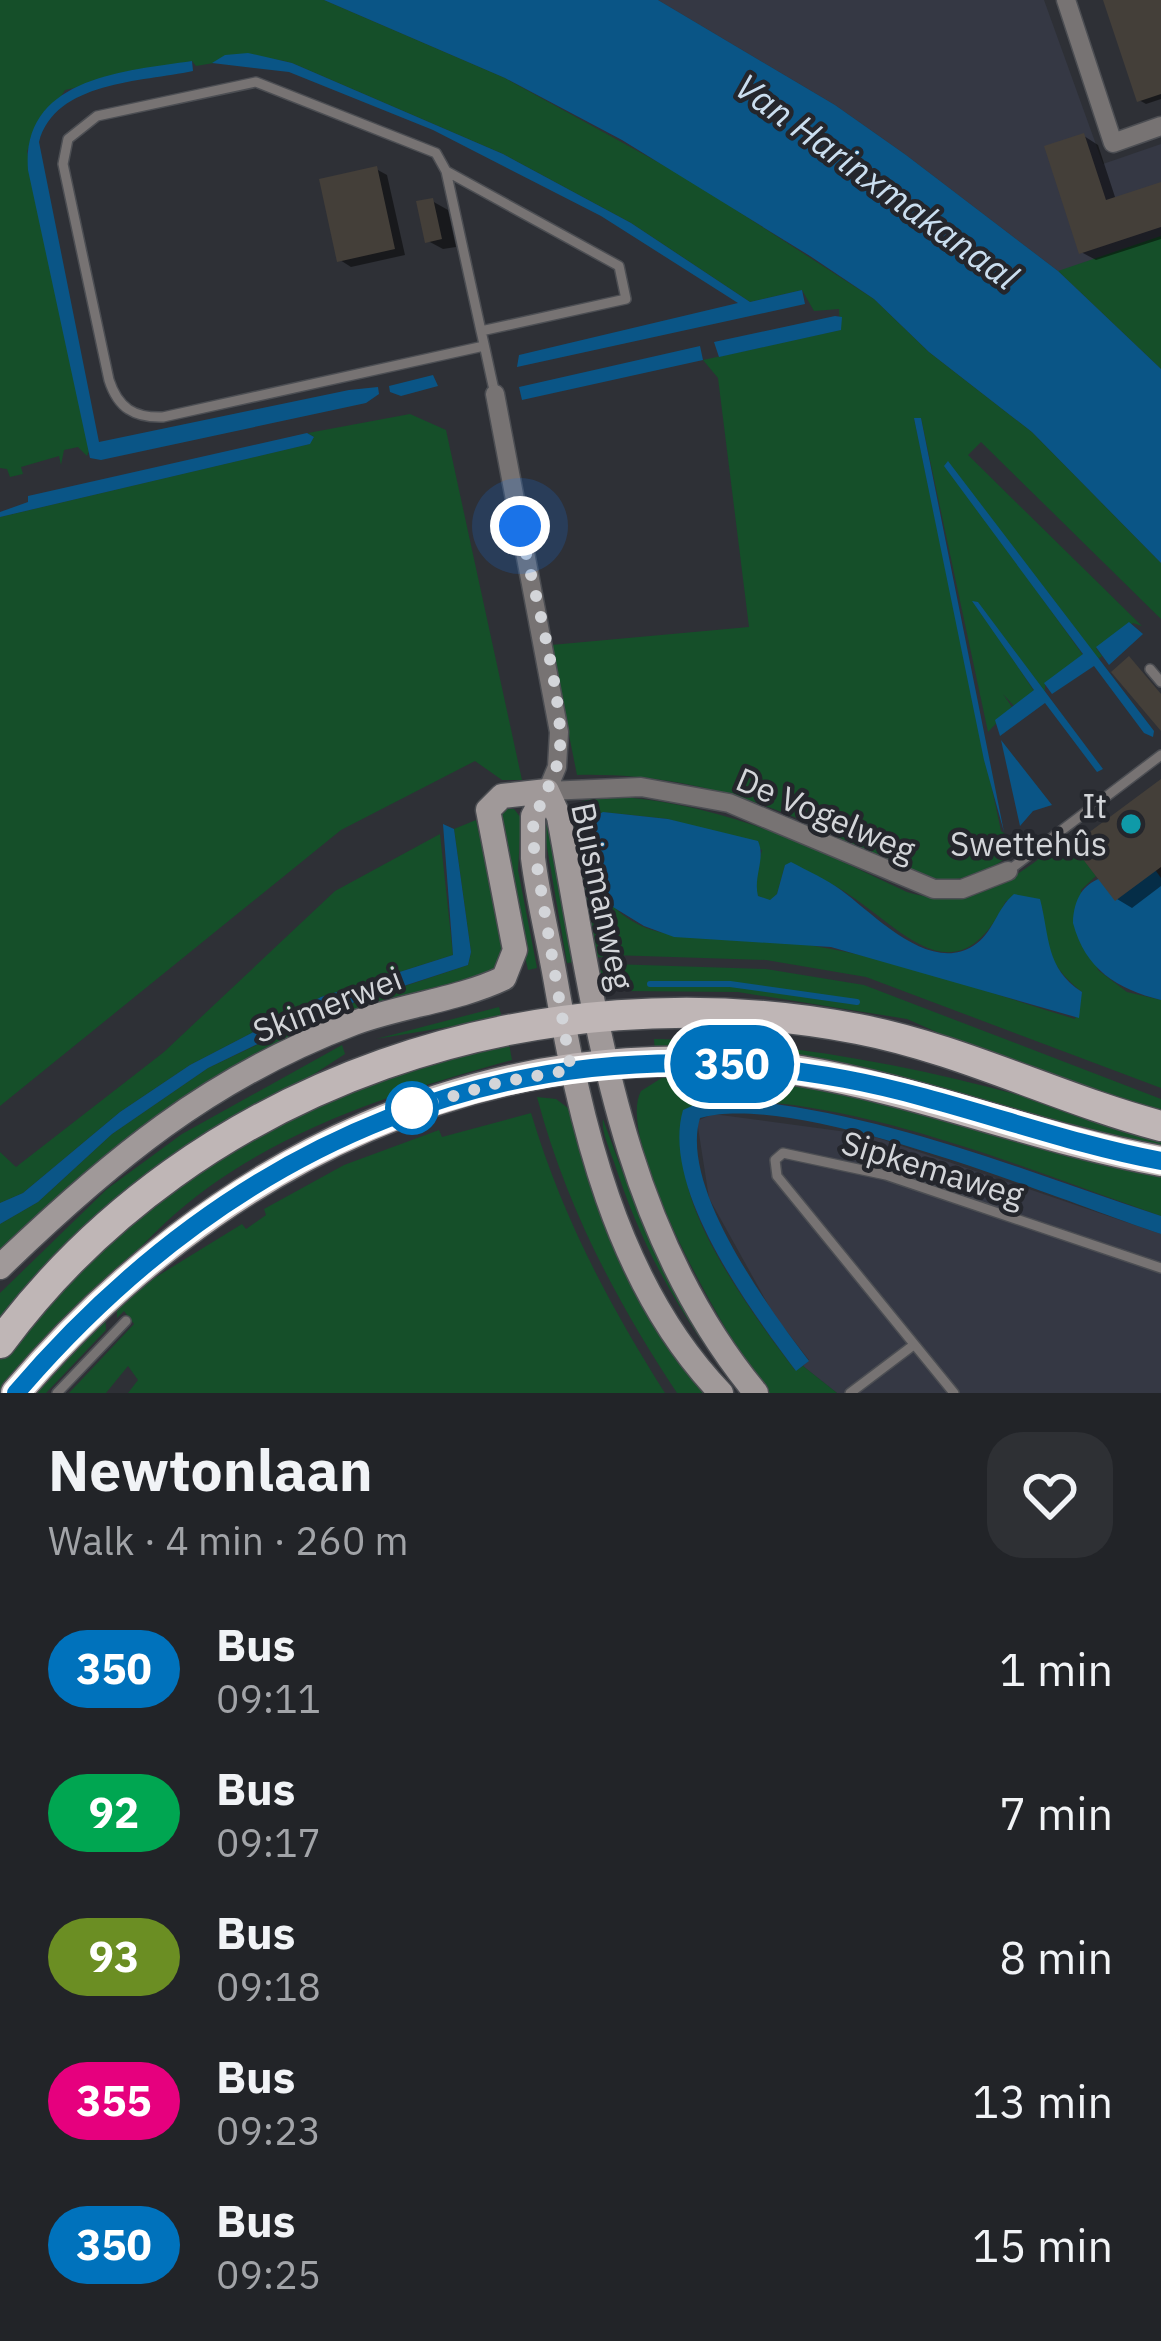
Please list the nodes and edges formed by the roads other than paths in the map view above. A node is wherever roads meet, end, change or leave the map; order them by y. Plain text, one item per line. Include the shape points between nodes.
1 (1066, 0) edge
2 (1161, 127) edge
3 (446, 172) junction
4 (481, 331) junction
5 (484, 346) junction
6 (495, 394) joint
7 (1150, 669) dead end
8 (1161, 682) edge
9 (1161, 755) edge
10 (547, 791) junction
11 (1008, 871) joint
12 (594, 1015) junction
13 (562, 1018) junction
14 (604, 1066) junction
15 (571, 1070) junction
16 (1161, 1126) edge
17 (1161, 1161) edge
18 (0, 1267) edge
19 (1161, 1268) edge
20 (110, 1293) junction
21 (126, 1321) dead end
22 (111, 1336) junction
23 (0, 1343) edge
24 (911, 1346) junction
25 (16, 1393) edge
26 (57, 1393) edge
27 (721, 1393) edge
28 (756, 1393) edge
29 (850, 1393) edge
30 (953, 1393) edge

1 - 2 street via 1113,142
3 - 4 lane
3 - 4 lane via 619,266 626,298
3 - 5 lane via 427,148 256,82 97,116 68,139 63,164 109,380 132,413 163,417
4 - 5 lane
5 - 6 lane
6 - 10 street, Buismanweg via 559,732
7 - 8 lane
9 - 11 lane
10 - 11 street, De Vogelweg via 641,787 729,803 934,889 962,889
10 - 12 street, Buismanweg via 559,817
10 - 13 street, Buismanweg via 532,836
10 - 18 street, Skimerwei via 502,796 488,810 515,950 504,978 357,1022 242,1074 117,1156
12 - 13 main road
12 - 14 street, Buismanweg
12 - 16 main road via 739,1012 864,1030
13 - 15 street, Buismanweg
13 - 23 main road via 335,1080 245,1126 88,1242
14 - 15 main road
14 - 17 main road via 722,1063 814,1073
14 - 28 street, Buismanweg via 657,1226 700,1311
15 - 20 main road via 446,1096 309,1151 190,1226
15 - 27 street, Buismanweg via 633,1256
19 - 24 lane, Sipkemaweg via 886,1175 783,1153 777,1176
20 - 22 lane
20 - 25 main road
21 - 22 lane
22 - 26 lane
24 - 29 lane
24 - 30 lane, Sipkemaweg

